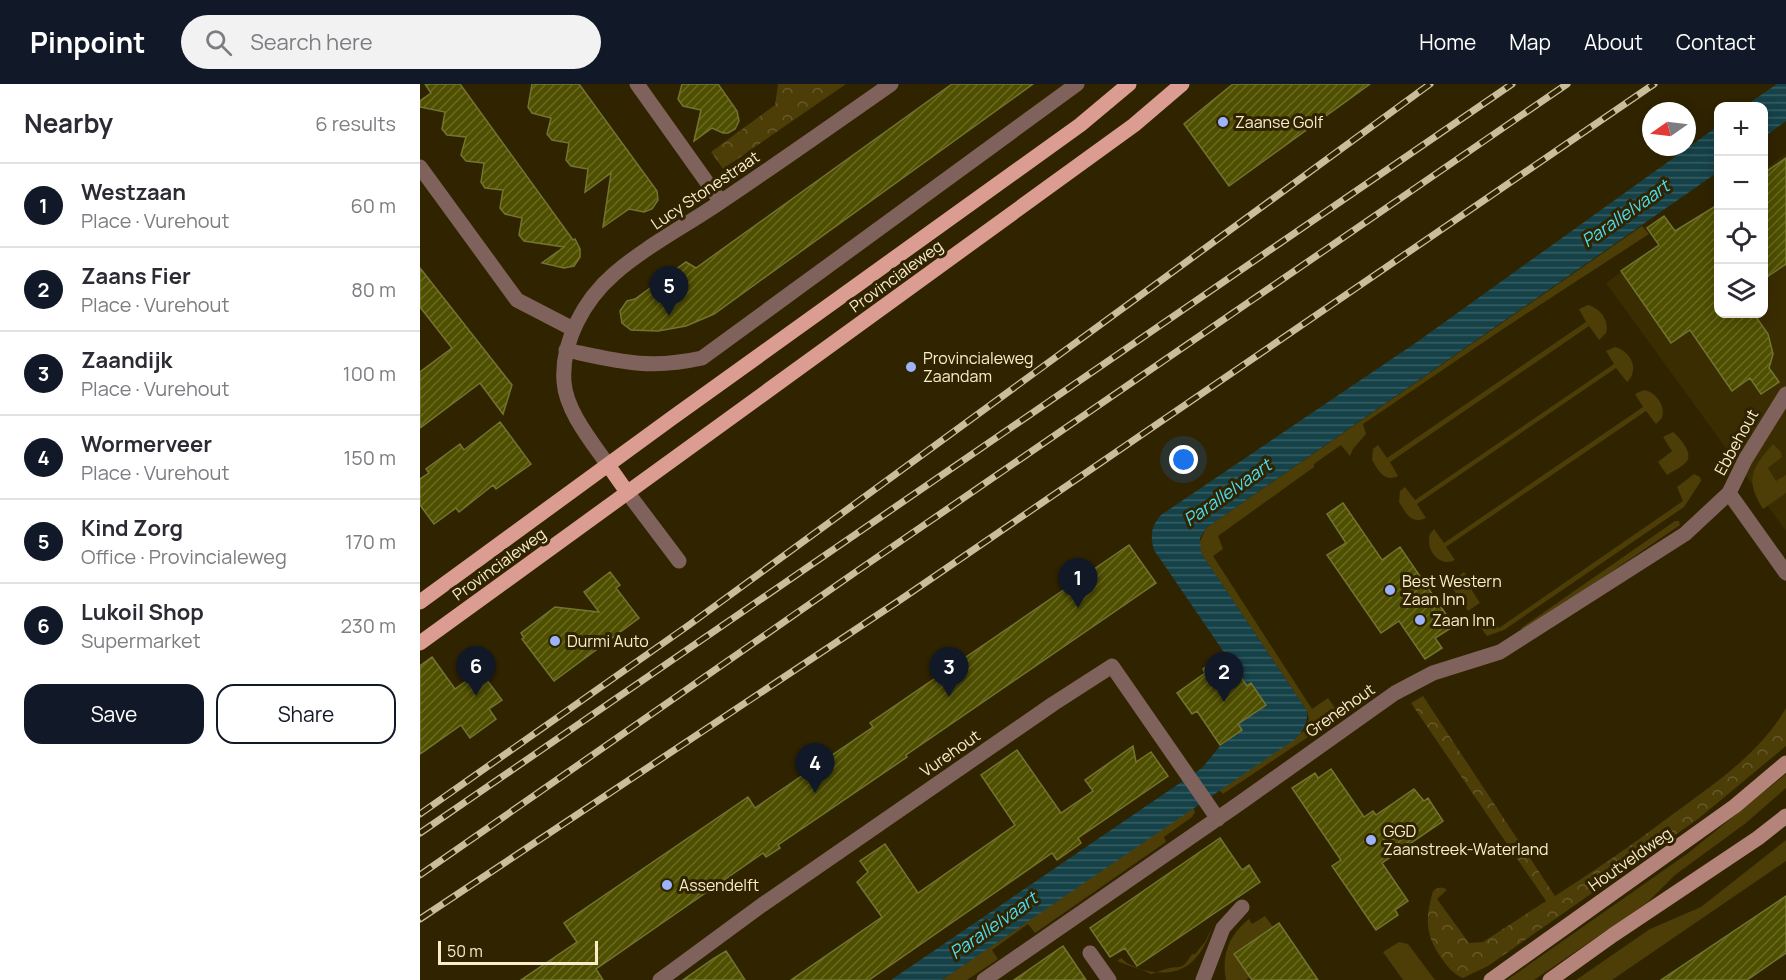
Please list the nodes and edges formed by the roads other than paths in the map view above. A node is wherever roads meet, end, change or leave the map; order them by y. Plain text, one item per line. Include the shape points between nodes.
1 (637, 84) edge
2 (891, 84) edge
3 (1077, 84) edge
4 (1130, 84) edge
5 (1182, 84) edge
6 (420, 167) edge
7 (721, 202) junction
8 (573, 329) junction
9 (566, 350) junction
10 (1786, 394) edge
11 (608, 465) junction
12 (627, 492) junction
13 (1729, 493) junction
14 (679, 561) dead end
15 (1785, 572) edge
16 (420, 602) edge
17 (420, 643) edge
18 (1786, 763) edge
19 (1213, 812) junction
20 (1786, 816) edge
21 (1242, 908) dead end
22 (1090, 953) dead end
23 (660, 980) edge
24 (984, 980) edge
25 (1109, 980) edge
26 (1203, 980) edge
27 (1491, 980) edge
28 (1550, 980) edge

1 - 7 street
2 - 7 street, Lucy Stonestraat
3 - 9 street via 702,357 677,364 648,365
4 - 11 main road, Provincialeweg via 1080,125
5 - 12 main road, Provincialeweg via 1134,125
6 - 8 street via 517,300
7 - 8 street, Lucy Stonestraat via 613,275 586,306
8 - 9 street, Lucy Stonestraat
9 - 11 street, Lucy Stonestraat via 564,383 573,412
10 - 13 street, Ebbehout
11 - 12 main road
11 - 16 main road, Provincialeweg
12 - 14 street
12 - 17 main road, Provincialeweg
13 - 15 street, Ebbehout
13 - 19 street, Grenehout via 1685,534 1515,643 1500,652 1433,673 1395,693
18 - 27 street, Houtveldweg via 1735,806
19 - 23 street, Vurehout via 1112,666 780,892
19 - 24 street, Grenehout
20 - 28 street
21 - 26 street via 1224,928
22 - 25 street

